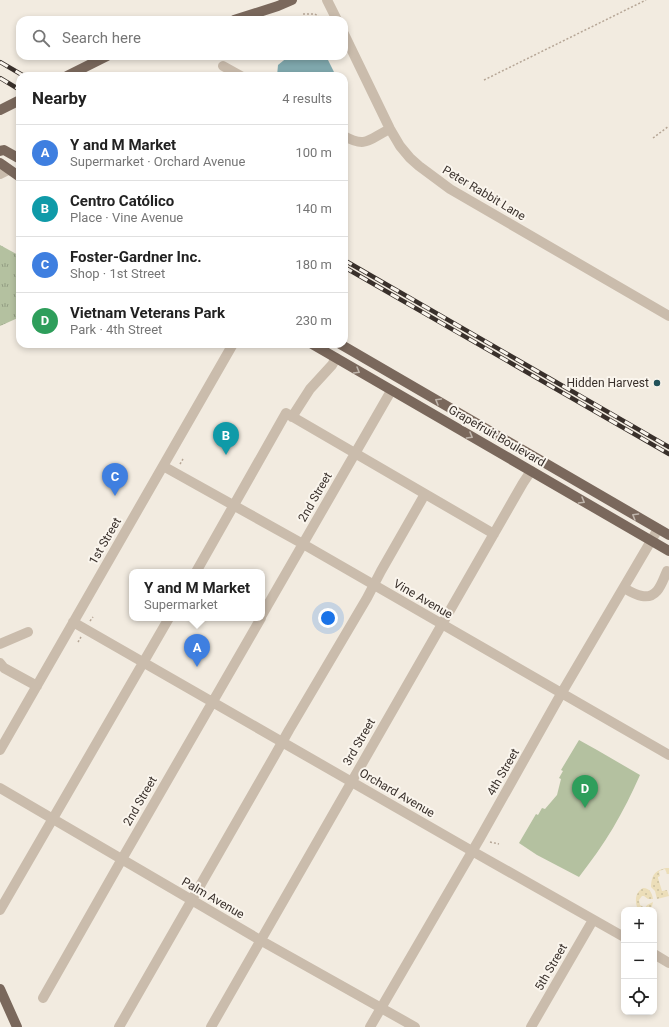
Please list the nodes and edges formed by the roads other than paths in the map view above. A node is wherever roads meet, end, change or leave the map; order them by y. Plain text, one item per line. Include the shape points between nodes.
1 (292, 0) edge
2 (328, 0) edge
3 (247, 16) edge
4 (335, 16) edge
5 (348, 42) edge
6 (98, 60) edge
7 (223, 66) dead end
8 (75, 72) edge
9 (234, 72) edge
10 (16, 102) edge
11 (0, 110) edge
12 (390, 129) junction
13 (348, 138) edge
14 (0, 151) edge
15 (16, 157) edge
16 (3, 169) edge
17 (16, 175) edge
18 (669, 316) edge
19 (231, 348) edge
20 (319, 348) edge
21 (347, 348) edge
22 (336, 358) junction
23 (391, 391) junction
24 (292, 417) junction
25 (355, 453) junction
26 (163, 466) junction
27 (531, 471) junction
28 (425, 494) junction
29 (234, 505) junction
30 (658, 529) junction
31 (494, 534) junction
32 (669, 535) edge
33 (651, 541) junction
34 (303, 544) junction
35 (669, 551) edge
36 (198, 569) edge
37 (667, 571) dead end
38 (373, 585) junction
39 (624, 588) junction
40 (265, 610) edge
41 (167, 621) edge
42 (258, 621) edge
43 (73, 622) junction
44 (442, 625) junction
45 (28, 632) dead end
46 (0, 644) edge
47 (143, 662) junction
48 (0, 663) edge
49 (37, 686) junction
50 (562, 694) junction
51 (213, 702) junction
52 (4, 735) edge
53 (282, 742) junction
54 (0, 750) edge
55 (669, 755) edge
56 (351, 782) junction
57 (0, 788) edge
58 (52, 819) junction
59 (472, 851) junction
60 (122, 859) junction
61 (192, 900) junction
62 (0, 910) edge
63 (593, 920) junction
64 (621, 935) edge
65 (260, 940) junction
66 (657, 956) edge
67 (669, 963) edge
68 (0, 989) edge
69 (43, 998) dead end
70 (381, 1008) junction
71 (17, 1027) edge
72 (118, 1027) edge
73 (211, 1027) edge
74 (370, 1027) edge
75 (415, 1027) edge
76 (531, 1027) edge

1 - 3 main road
2 - 4 street
5 - 12 street, Peter Rabbit Lane
6 - 8 main road
7 - 9 street
10 - 11 main road
12 - 13 street via 372,140 363,142
12 - 18 street, Peter Rabbit Lane via 410,158 450,190
14 - 15 main road via 4,150
16 - 17 main road
19 - 26 street, 1st Street
20 - 22 main road, Grapefruit Boulevard
30 -> 21 main road, Grapefruit Boulevard
22 -> 23 main road, Grapefruit Boulevard
22 - 24 street via 310,389
23 - 25 street, 2nd Street
23 -> 27 main road, Grapefruit Boulevard
24 - 25 street
24 - 29 street via 286,413
25 - 28 street
25 - 34 street, 2nd Street
26 - 29 street, Vine Avenue
26 - 43 street, 1st Street
27 - 31 street, 3rd Street
27 -> 33 main road, Grapefruit Boulevard
28 - 31 street
28 - 38 street
29 - 34 street, Vine Avenue
29 - 36 street
30 - 32 main road, Grapefruit Boulevard
30 - 33 street, 4th Street
31 - 44 street, 3rd Street
33 - 35 main road, Grapefruit Boulevard
33 - 39 street, 4th Street
34 - 38 street, Vine Avenue
34 - 40 street, 2nd Street
37 - 39 street via 658,591 649,596 641,596
38 - 44 street, Vine Avenue
38 - 53 street
39 - 50 street, 4th Street
41 - 47 street
42 - 51 street, 2nd Street
43 - 47 street, Orchard Avenue
43 - 49 street, 1st Street
44 - 50 street, Vine Avenue
44 - 56 street, 3rd Street
45 - 46 street
47 - 51 street, Orchard Avenue
47 - 58 street
48 - 49 street via 4,668
49 - 52 street, 1st Street
50 - 55 street, Vine Avenue
50 - 59 street, 4th Street
51 - 53 street, Orchard Avenue
51 - 60 street, 2nd Street
52 - 54 street, 1st Street
53 - 56 street, Orchard Avenue
53 - 61 street
56 - 59 street, Orchard Avenue
56 - 65 street, 3rd Street
57 - 58 street, Palm Avenue
58 - 60 street, Palm Avenue
58 - 62 street
59 - 63 street, Orchard Avenue
59 - 70 street, 4th Street
60 - 61 street, Palm Avenue
60 - 69 street, 2nd Street
61 - 65 street, Palm Avenue
61 - 72 street
63 - 64 street, Orchard Avenue
63 - 76 street, 5th Street
65 - 70 street, Palm Avenue
65 - 73 street, 3rd Street
66 - 67 street
68 - 71 main road
70 - 74 street, 4th Street
70 - 75 street, Palm Avenue

